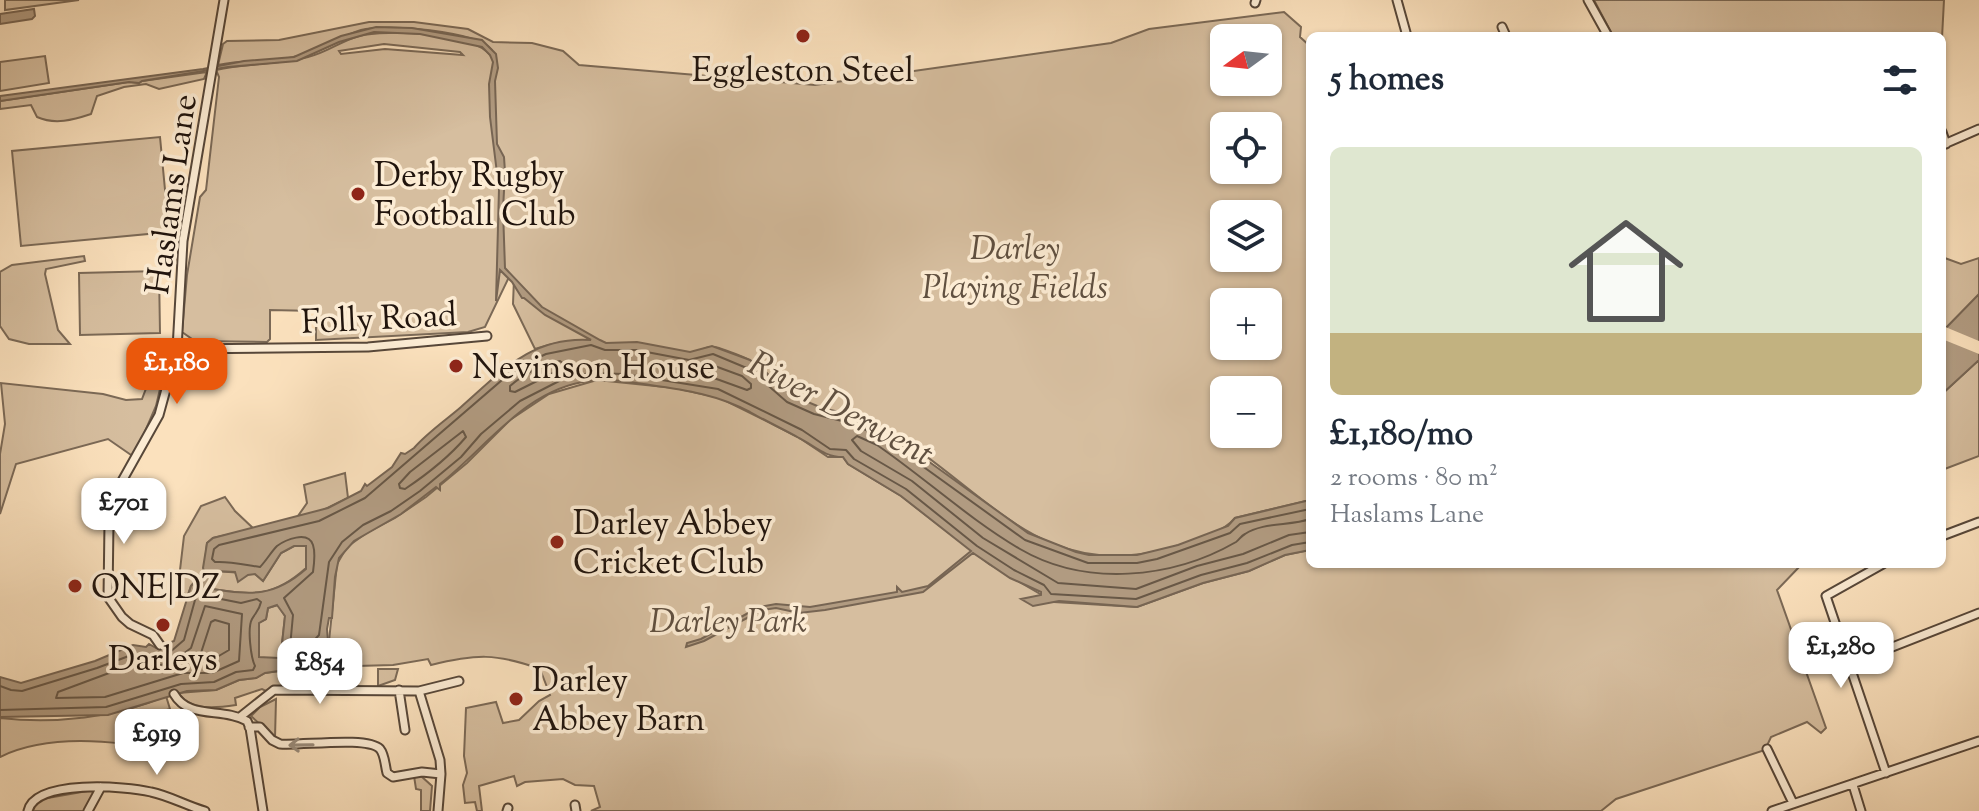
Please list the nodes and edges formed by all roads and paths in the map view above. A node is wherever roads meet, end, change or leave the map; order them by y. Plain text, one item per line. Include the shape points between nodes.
1 (224, 0) edge
2 (1397, 0) edge
3 (1588, 0) edge
4 (1502, 27) dead end
5 (1406, 32) edge
6 (1504, 32) edge
7 (1606, 32) edge
8 (1979, 129) edge
9 (1946, 143) edge
10 (487, 336) dead end
11 (177, 349) junction
12 (1979, 522) edge
13 (1946, 534) edge
14 (1876, 568) edge
15 (1979, 613) edge
16 (160, 645) dead end
17 (1849, 664) junction
18 (459, 681) dead end
19 (399, 690) junction
20 (420, 693) junction
21 (174, 694) dead end
22 (240, 717) junction
23 (249, 727) junction
24 (405, 730) dead end
25 (1979, 741) edge
26 (1767, 749) dead end
27 (1886, 773) junction
28 (441, 774) junction
29 (1853, 785) junction
30 (101, 787) junction
31 (1793, 803) junction
32 (28, 811) edge
33 (88, 811) edge
34 (205, 811) edge
35 (263, 811) edge
36 (438, 811) edge
37 (1772, 811) edge
38 (1861, 811) edge

1 - 11 street, Haslams Lane via 183,241
2 - 5 street
3 - 7 street
4 - 6 street
8 - 9 street
10 - 11 street, Folly Road via 368,347
11 - 16 street, Haslams Lane via 159,415 117,490 109,523 108,597 122,617
12 - 13 street
14 - 17 street via 1826,596
15 - 17 street
17 - 27 street
18 - 20 street
19 - 20 street
19 - 22 street via 274,690
19 - 24 street
20 - 28 street
21 - 22 street via 192,711
22 - 23 street
28 -> 23 street via 389,776 378,748 360,743 280,744 260,727
23 - 35 street
25 - 27 street
26 - 31 street
27 - 29 street
28 - 36 street
29 - 31 street
29 - 38 street
30 - 32 street via 41,796
30 - 33 street
30 - 34 street via 153,792
31 - 37 street

